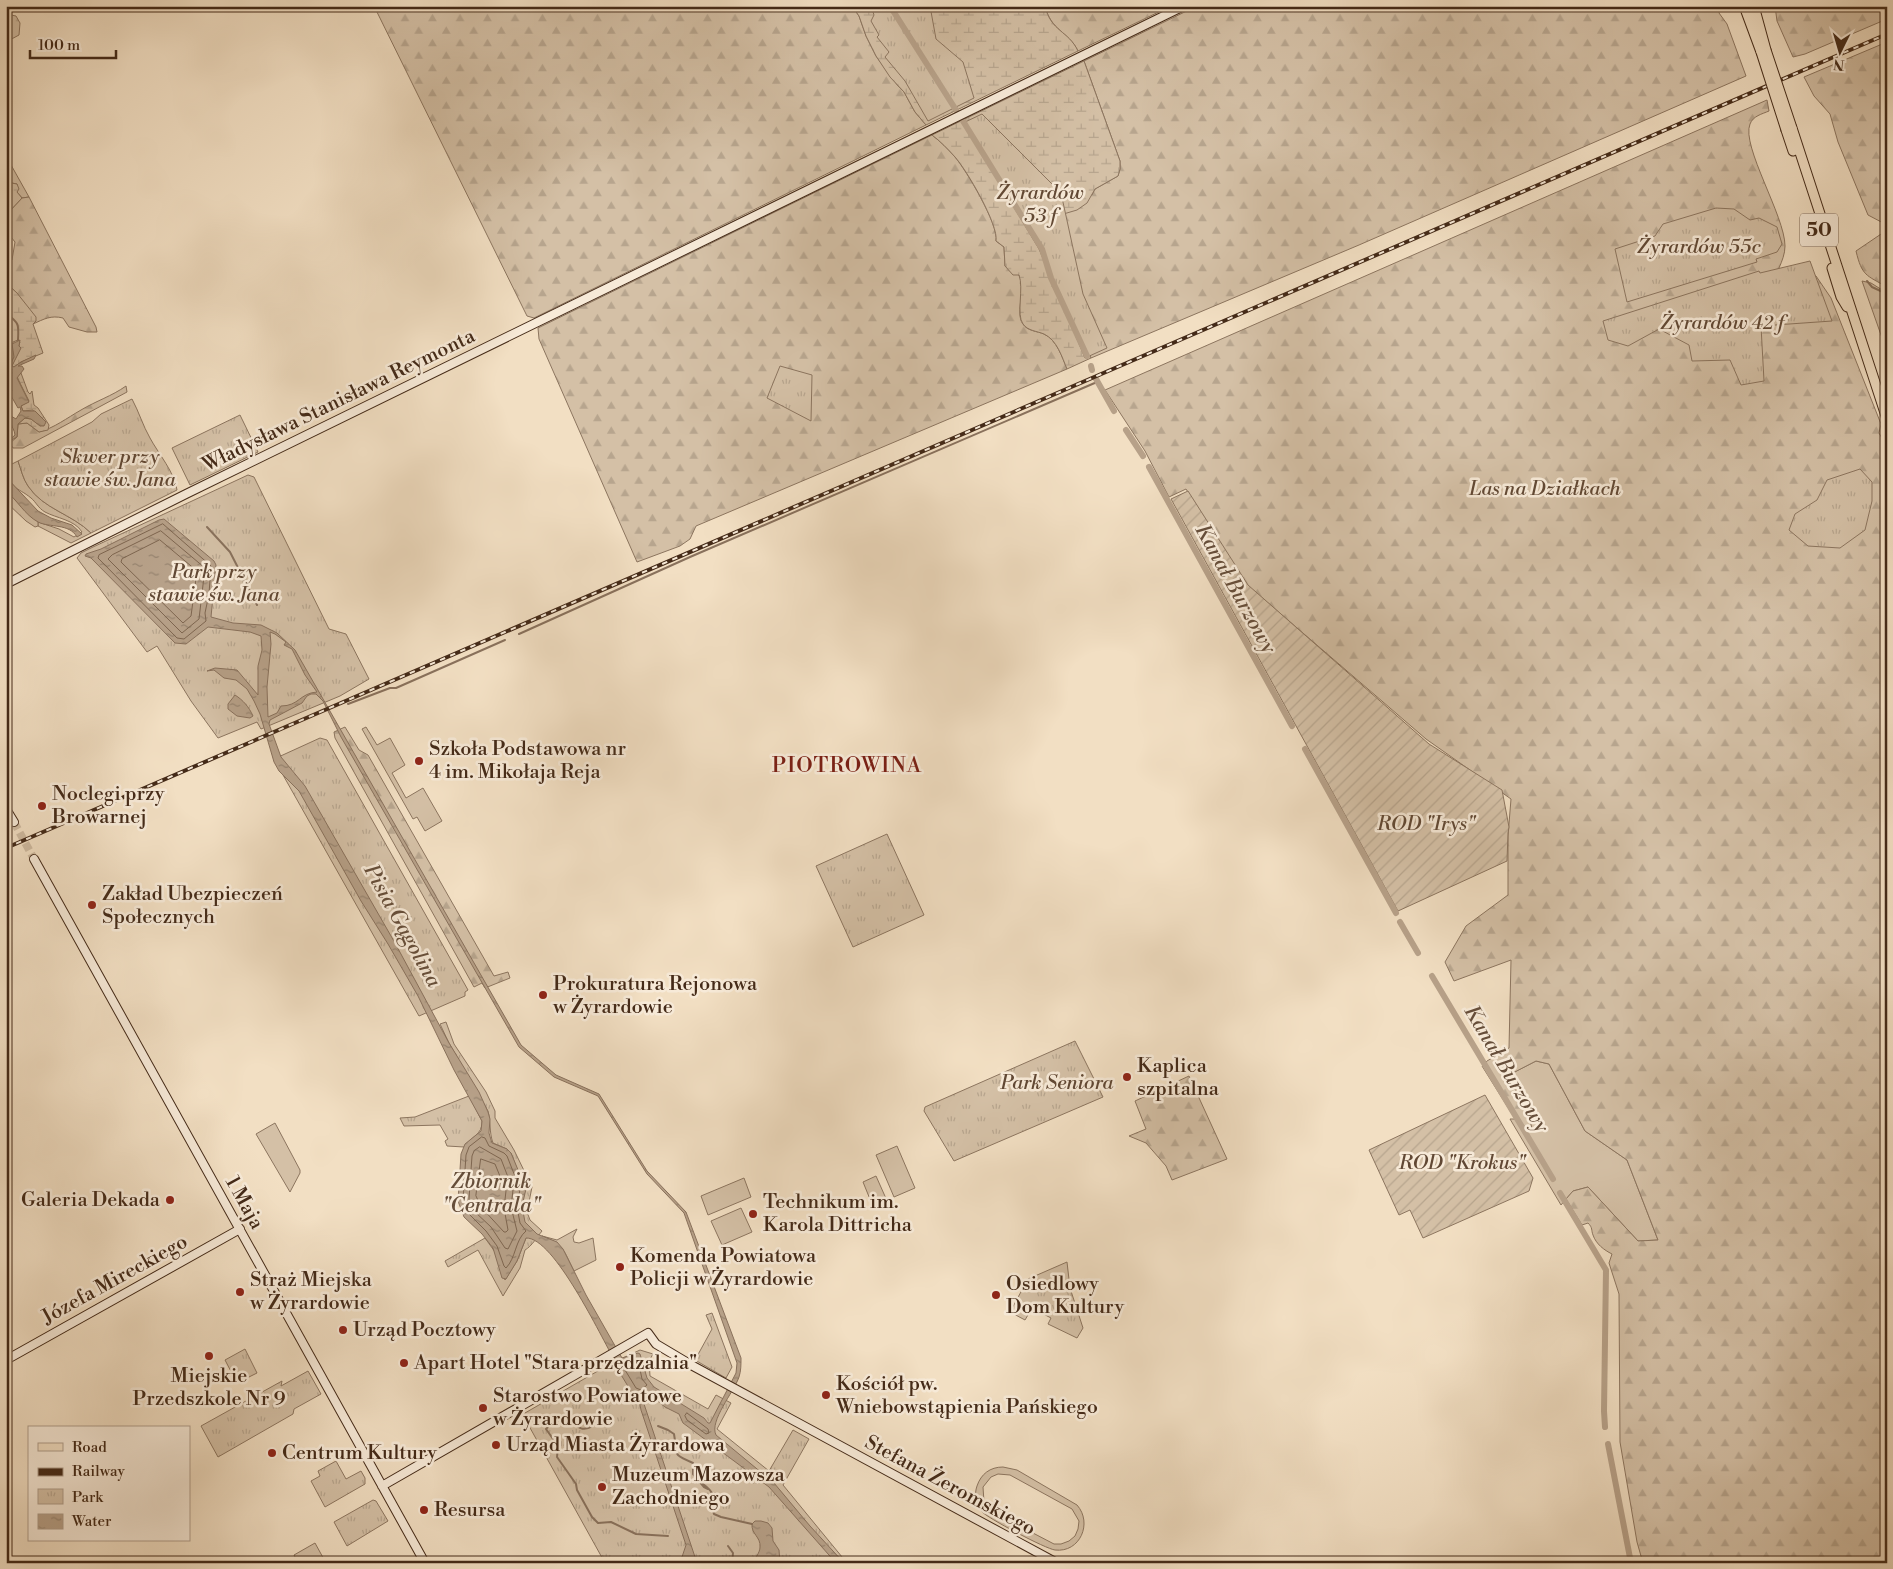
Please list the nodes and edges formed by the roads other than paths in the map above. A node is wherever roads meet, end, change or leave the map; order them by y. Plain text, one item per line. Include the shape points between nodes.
1 (1184, 6) edge
2 (1744, 6) edge
3 (1750, 6) edge
4 (1754, 6) edge
5 (1764, 51) junction
6 (1887, 419) edge
7 (6, 584) edge
8 (6, 809) edge
9 (14, 822) tunnel mouth
10 (34, 859) tunnel mouth
11 (240, 1230) junction
12 (6, 1360) edge
13 (382, 1486) junction
14 (425, 1563) edge
15 (1057, 1563) edge

1 - 7 street, Władysława Stanisława Reymonta
2 - 5 main road, 50
3 - 5 main road, 50
4 - 5 main road
5 - 6 main road, 50, bridge
8 - 9 street
10 - 11 street, 1 Maja
11 - 12 street, Józefa Mireckiego
11 - 13 street, 1 Maja
13 - 14 street, 1 Maja
13 - 15 street, Stefana Żeromskiego via 648,1332 658,1346

